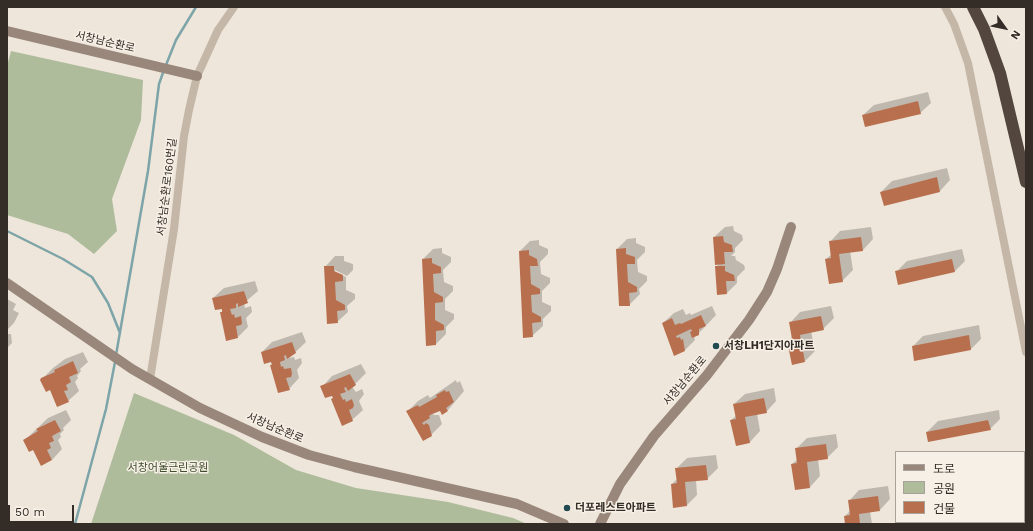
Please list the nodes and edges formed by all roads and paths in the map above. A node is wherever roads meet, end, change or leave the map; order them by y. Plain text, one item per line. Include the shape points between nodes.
1 (234, 7) edge
2 (945, 7) edge
3 (973, 7) edge
4 (7, 31) edge
5 (197, 76) junction
6 (1026, 182) edge
7 (791, 227) dead end
8 (7, 283) edge
9 (1026, 352) edge
10 (150, 379) junction
11 (564, 524) edge
12 (600, 524) edge

1 - 5 street, 서창남순환로160번길 via 218,30
2 - 9 street via 968,63
3 - 6 highway via 1000,73
4 - 5 street, 서창남순환로
5 - 10 street, 서창남순환로160번길 via 184,136 174,229
7 - 12 street, 서창남순환로 via 777,269 749,320 707,375 654,436 620,484
8 - 10 street, 서창남순환로
10 - 11 street, 서창남순환로 via 200,408 262,437 309,455 517,504

